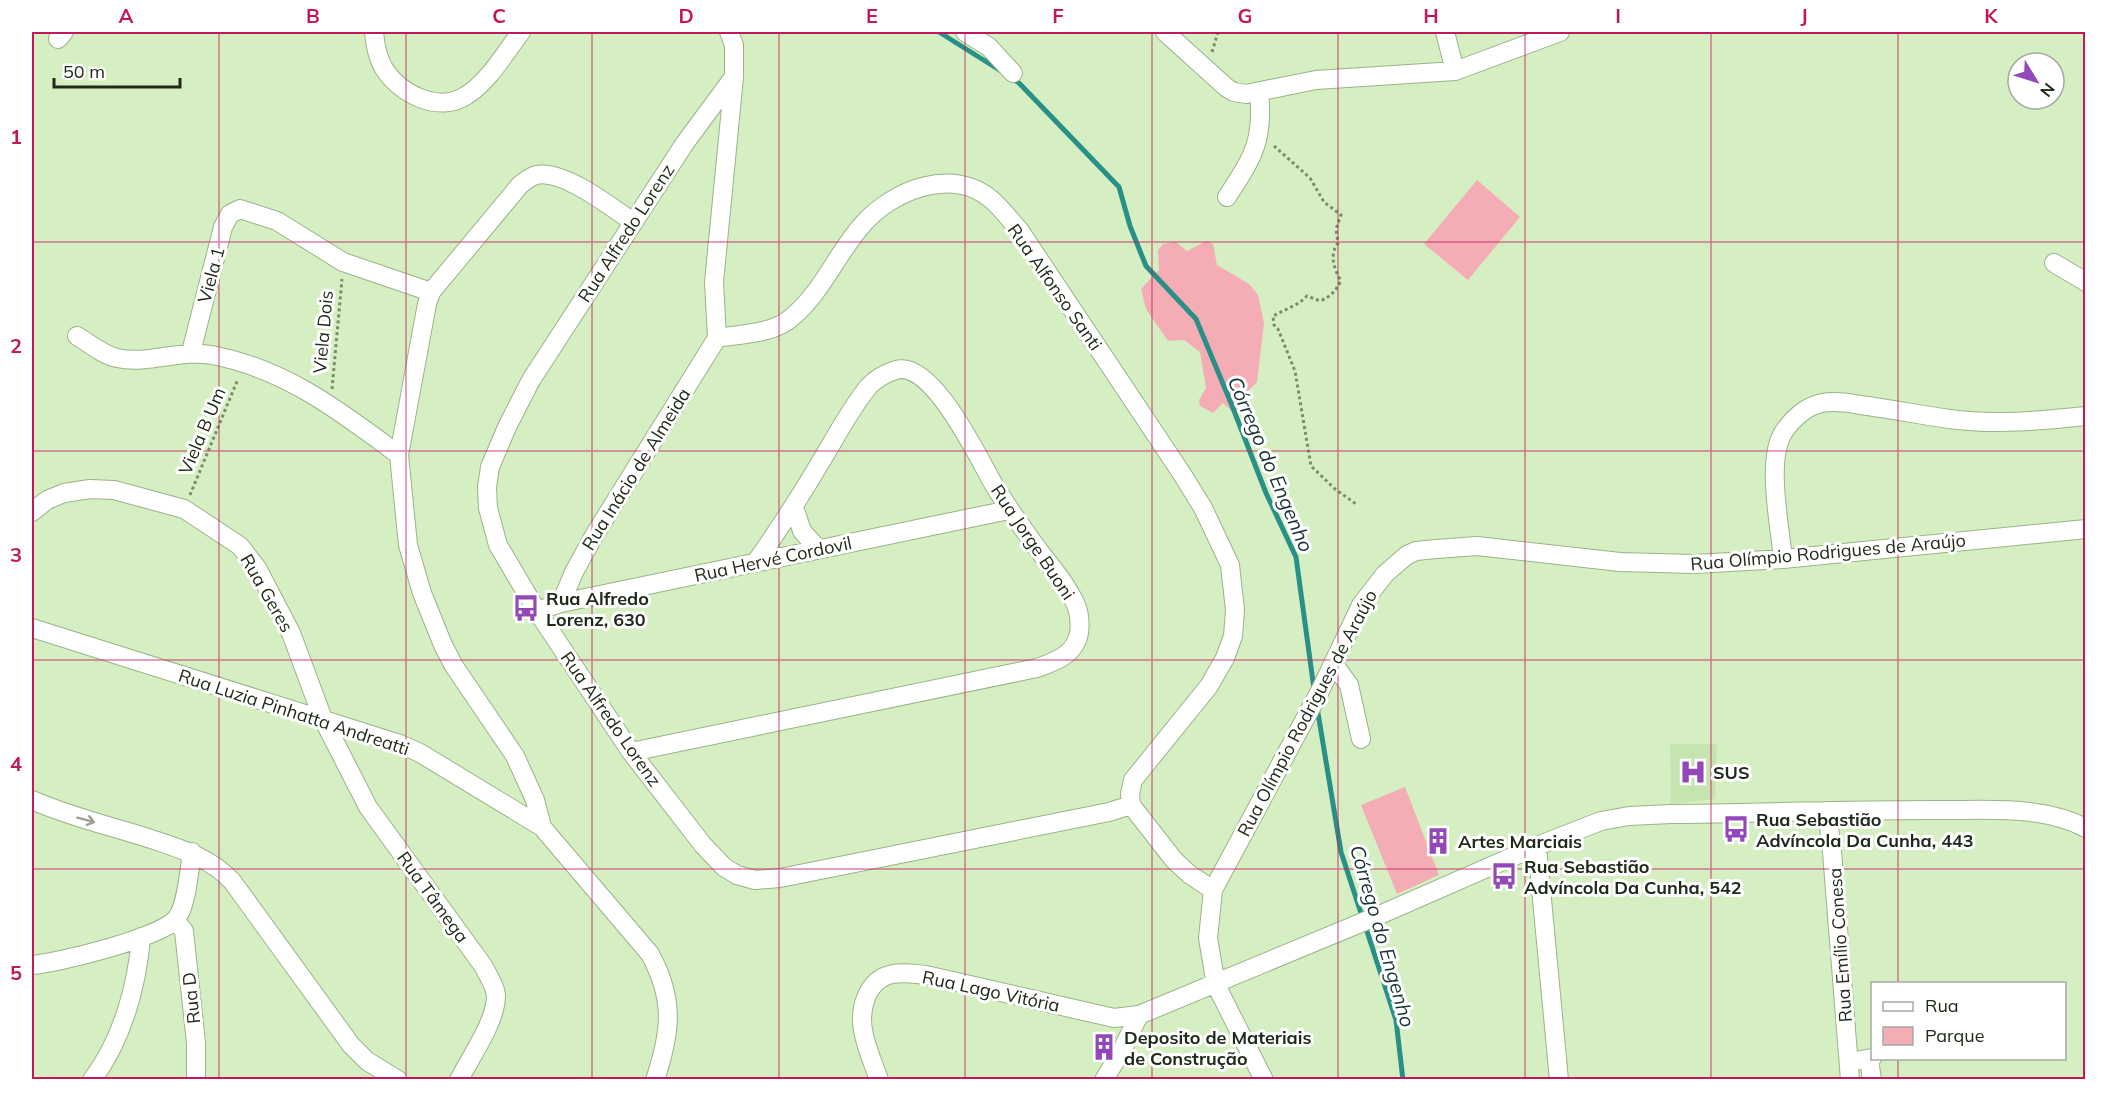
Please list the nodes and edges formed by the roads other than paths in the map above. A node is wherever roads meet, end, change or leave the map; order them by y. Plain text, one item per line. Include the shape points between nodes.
1 (374, 32) edge
2 (521, 32) edge
3 (729, 32) edge
4 (966, 32) edge
5 (1165, 32) edge
6 (1445, 32) edge
7 (1560, 32) edge
8 (1455, 71) junction
9 (1014, 73) dead end
10 (734, 77) junction
11 (1259, 92) junction
12 (1227, 197) dead end
13 (633, 222) junction
14 (2055, 263) dead end
15 (2085, 282) edge
16 (431, 292) junction
17 (77, 336) dead end
18 (717, 338) junction
19 (191, 352) junction
20 (2085, 416) edge
21 (399, 455) junction
22 (794, 507) junction
23 (1009, 510) junction
24 (32, 513) edge
25 (2085, 529) edge
26 (818, 549) junction
27 (1783, 559) junction
28 (756, 562) junction
29 (561, 603) junction
30 (537, 610) junction
31 (32, 628) edge
32 (1333, 663) junction
33 (322, 719) junction
34 (1361, 739) dead end
35 (630, 752) junction
36 (32, 800) edge
37 (1131, 805) junction
38 (1827, 811) junction
39 (542, 827) junction
40 (2085, 828) edge
41 (1537, 846) junction
42 (192, 852) junction
43 (1213, 890) junction
44 (175, 920) junction
45 (141, 937) junction
46 (32, 965) edge
47 (1216, 985) junction
48 (1139, 1015) junction
49 (1871, 1059) edge
50 (1871, 1060) edge
51 (1850, 1071) edge
52 (92, 1080) edge
53 (196, 1080) edge
54 (398, 1080) edge
55 (459, 1080) edge
56 (656, 1080) edge
57 (879, 1080) edge
58 (1104, 1080) edge
59 (1264, 1080) edge
60 (1559, 1080) edge
61 (1872, 1080) edge

1 - 2 street via 378,56 393,80 416,96 441,104 456,101 476,88
3 - 10 street via 734,45
4 - 9 street via 989,47
5 - 11 street via 1234,92
6 - 8 street
7 - 8 street
8 - 11 street via 1316,80
10 - 13 street, Rua Alfredo Lorenz
10 - 18 street via 714,282
11 - 12 street via 1259,138
13 - 16 street via 558,177 530,177
13 - 30 street, Rua Alfredo Lorenz via 531,380 490,467 488,508 498,545
14 - 15 street
16 - 19 street, Viela 1 via 343,262 278,221 237,210 223,227
16 - 21 street
17 - 19 street via 118,358 145,359
18 - 29 street, Rua Inácio de Almeida via 595,534
18 - 37 street, Rua Alfonso Santi via 772,328 790,319 806,303 862,224 887,201 903,193 930,184 974,189 992,200 1020,231 1182,474 1230,566 1235,610 1233,636 1225,658 1209,686 1133,780
19 - 21 street via 245,363 293,383 330,404
20 - 27 street via 1991,423 1847,403 1822,403 1806,409 1783,433 1777,448 1775,483
21 - 39 street via 408,545 422,593 454,666 515,756 535,800
22 - 23 street, Rua Jorge Buoni via 851,410 871,385 898,369 911,370 941,396
22 - 26 street via 802,531
22 - 28 street, Rua Jorge Buoni
23 - 26 street, Rua Hervé Cordovil
23 - 35 street, Rua Jorge Buoni via 1077,606 1078,639 1060,660 1037,668
24 - 33 street, Rua Geres via 47,500 64,493 114,490 184,509 240,546 257,568 291,633
25 - 27 street, Rua Olímpio Rodrigues de Araújo
26 - 28 street, Rua Hervé Cordovil
27 - 32 street, Rua Olímpio Rodrigues de Araújo via 1694,564 1620,562 1477,546 1416,551 1378,581 1361,605
28 - 29 street, Rua Hervé Cordovil
29 - 30 street, Rua Hervé Cordovil
30 - 35 street, Rua Alfredo Lorenz
31 - 33 street, Rua Luzia Pinhatta Andreatti
32 - 34 street via 1349,685
32 - 43 street, Rua Olímpio Rodrigues de Araújo
33 - 39 street, Rua Luzia Pinhatta Andreatti via 420,753
33 - 55 street, Rua Tâmega via 368,807 491,981 496,996 492,1014
35 - 37 street, Rua Alfredo Lorenz via 714,858 737,875 755,880 804,874
36 -> 42 street via 58,812
37 - 43 street via 1174,860
38 - 40 street, Rua Lago Vitória via 2032,811
38 - 41 street, Rua Lago Vitória via 1629,816 1601,821
38 - 51 street, Rua Emílio Conesa
39 - 56 street via 650,954 659,972 669,1025
41 - 47 street, Rua Lago Vitória
41 - 60 street
42 - 44 street via 185,895
42 - 54 street via 232,881 351,1045 367,1061
43 - 47 street, Rua Olímpio Rodrigues de Araújo via 1208,938
44 - 45 street
44 - 53 street, Rua D via 184,931
45 - 46 street via 54,963
45 - 52 street via 123,1022
47 - 48 street, Rua Lago Vitória
47 - 59 street, Rua Olímpio Rodrigues de Araújo
48 - 57 street, Rua Lago Vitória via 1114,1018 926,975 892,974 879,979 862,1008 863,1033
48 - 58 street
49 - 51 street
50 - 61 street

